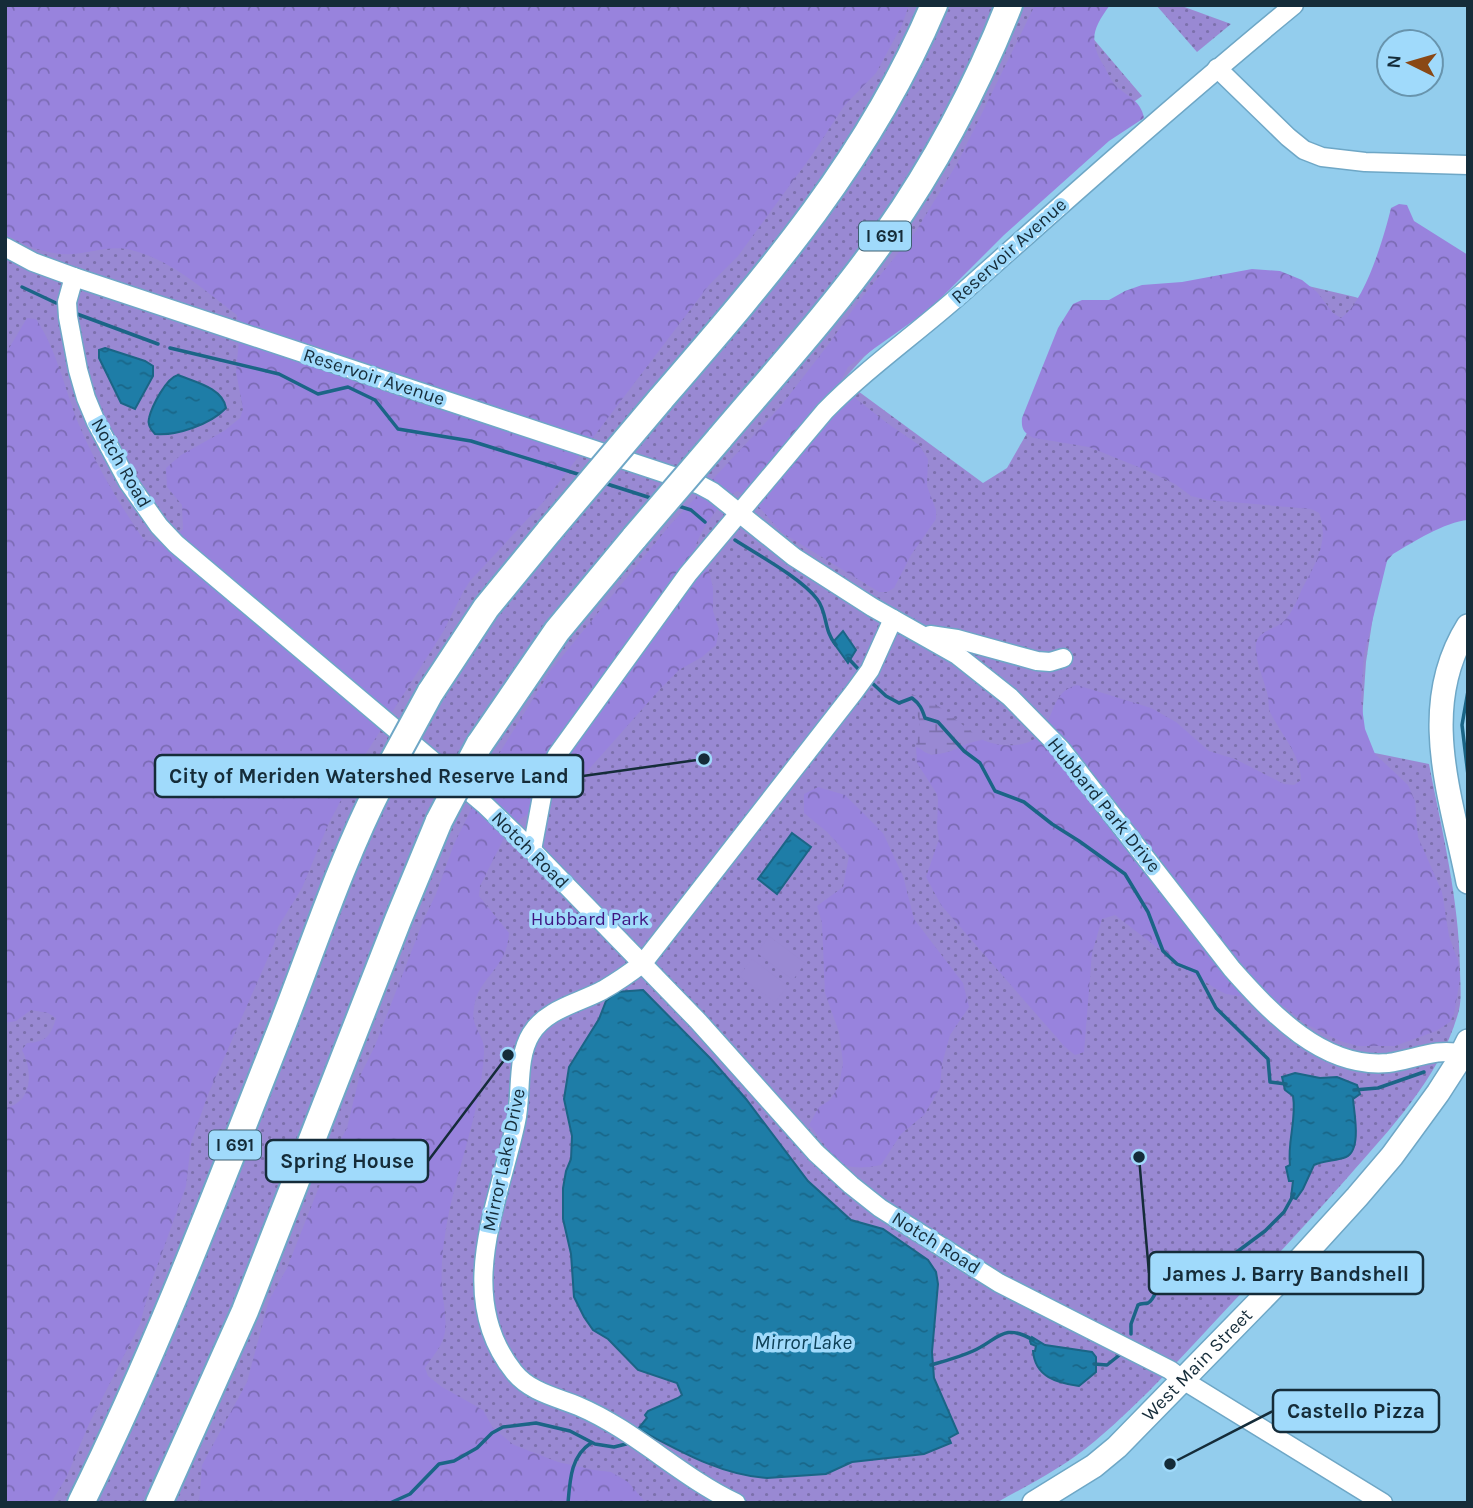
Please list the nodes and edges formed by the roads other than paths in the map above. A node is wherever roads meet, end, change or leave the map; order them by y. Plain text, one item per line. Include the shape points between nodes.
1 (934, 5) edge
2 (1009, 5) edge
3 (1294, 5) edge
4 (1217, 68) junction
5 (1468, 164) edge
6 (5, 247) edge
7 (74, 277) junction
8 (740, 512) junction
9 (893, 619) junction
10 (1468, 626) edge
11 (922, 634) junction
12 (1063, 658) dead end
13 (532, 849) junction
14 (1468, 882) edge
15 (643, 963) junction
16 (1465, 1048) edge
17 (1182, 1380) junction
18 (81, 1503) edge
19 (159, 1503) edge
20 (736, 1503) edge
21 (1034, 1503) edge
22 (1383, 1503) edge

1 - 18 highway, I 691, bridge via 890,96 832,189 776,265 486,608 430,693 381,783 348,858 169,1313
2 - 19 highway, I 691, bridge via 955,121 901,212 841,294 556,631 479,745 439,821 245,1311
3 - 4 street, Reservoir Avenue
4 - 5 street via 1288,138 1322,157
4 - 8 street, Reservoir Avenue via 848,388
6 - 7 street, Reservoir Avenue
7 - 8 street, Reservoir Avenue via 700,485
7 - 13 street, Notch Road via 68,317 86,398 110,450 159,526
8 - 9 street, Hubbard Park Drive via 774,543
8 - 13 street, Reservoir Avenue via 688,573 557,755 545,780
9 - 11 street, Hubbard Park Drive
9 - 15 street, Mirror Lake Drive via 870,670
10 - 14 main road via 1450,661 1440,712 1445,769
11 - 12 street via 1037,662
11 - 16 street, Hubbard Park Drive via 983,674 1036,722 1090,784 1232,969 1297,1032 1317,1046 1357,1061 1385,1063
13 - 15 street, Notch Road
15 - 17 street, Notch Road via 816,1153 880,1208 1008,1288 1158,1362
15 - 20 street, Mirror Lake Drive via 601,991 557,1011 531,1034 525,1049 517,1120 488,1234 484,1304 500,1348 525,1383 598,1415 695,1482
16 - 17 main road, West Main Street via 1392,1156 1295,1265
17 - 21 main road, West Main Street via 1110,1454
17 - 22 street, Notch Road

